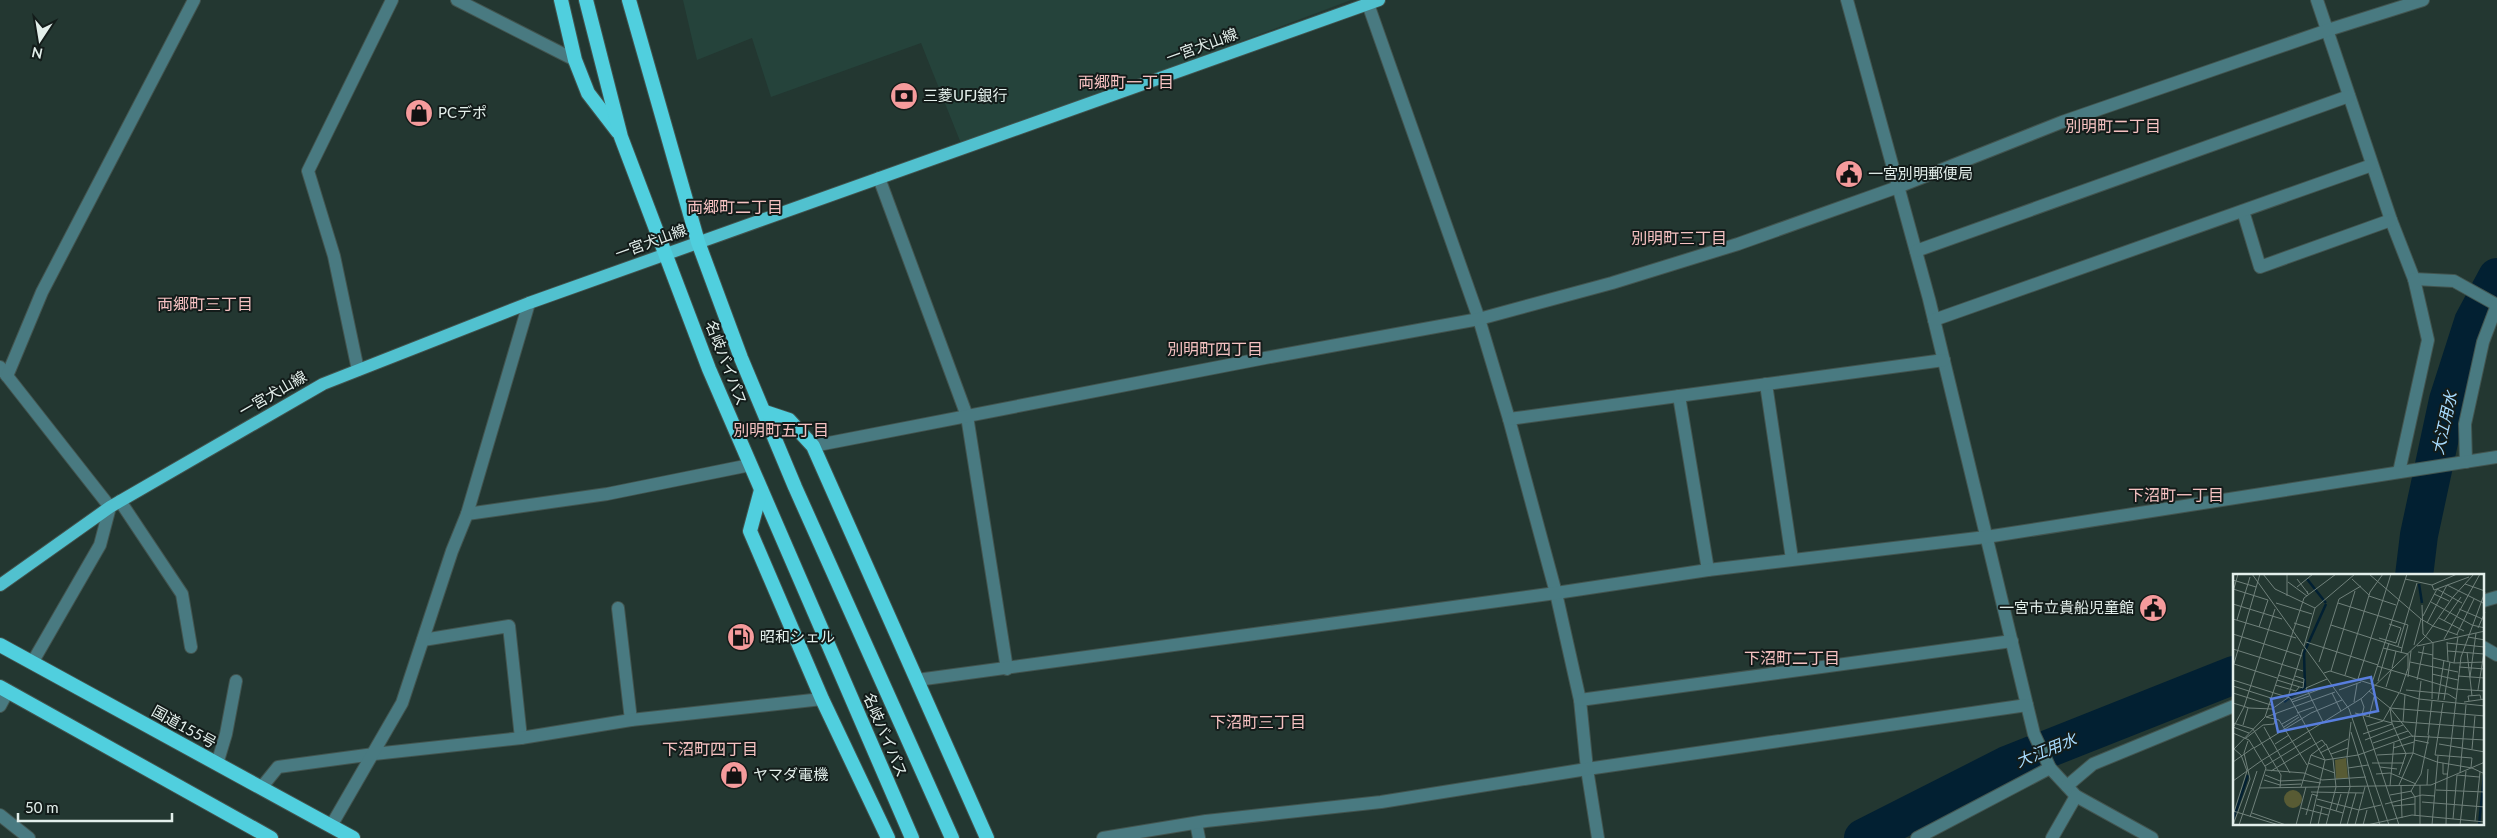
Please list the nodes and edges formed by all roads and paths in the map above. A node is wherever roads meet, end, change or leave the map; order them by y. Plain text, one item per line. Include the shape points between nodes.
1 (194, 0) edge
2 (392, 0) edge
3 (457, 0) edge
4 (561, 0) edge
5 (586, 0) edge
6 (629, 0) edge
7 (1847, 0) edge
8 (2317, 0) edge
9 (2423, 0) edge
10 (1374, 2) edge
11 (2328, 30) junction
12 (576, 60) junction
13 (2349, 96) junction
14 (621, 136) junction
15 (2372, 165) junction
16 (880, 178) junction
17 (1898, 187) junction
18 (2243, 211) junction
19 (2391, 220) junction
20 (698, 242) junction
21 (1916, 251) junction
22 (664, 254) junction
23 (2414, 279) junction
24 (529, 303) junction
25 (2496, 305) edge
26 (1479, 319) junction
27 (1934, 320) junction
28 (1944, 360) junction
29 (358, 370) junction
30 (4, 372) edge
31 (1766, 384) junction
32 (1679, 396) junction
33 (765, 412) junction
34 (967, 416) junction
35 (1509, 419) junction
36 (813, 446) junction
37 (2497, 457) edge
38 (2463, 462) junction
39 (750, 465) junction
40 (2399, 472) junction
41 (761, 490) junction
42 (115, 504) junction
43 (467, 514) junction
44 (1986, 537) junction
45 (1792, 559) junction
46 (1708, 570) junction
47 (0, 585) edge
48 (1556, 593) junction
49 (2497, 597) edge
50 (2484, 602) edge
51 (618, 608) dead end
52 (423, 640) junction
53 (2012, 641) junction
54 (0, 645) edge
55 (191, 647) dead end
56 (2484, 647) edge
57 (2497, 654) edge
58 (32, 663) junction
59 (1007, 669) junction
60 (917, 680) junction
61 (236, 681) dead end
62 (4, 689) edge
63 (822, 699) junction
64 (1580, 700) junction
65 (2027, 705) junction
66 (0, 706) edge
67 (2233, 706) edge
68 (631, 720) junction
69 (520, 738) junction
70 (374, 754) junction
71 (218, 764) junction
72 (2049, 765) junction
73 (1587, 769) junction
74 (2067, 786) junction
75 (261, 788) junction
76 (2076, 796) junction
77 (0, 815) edge
78 (1196, 822) junction
79 (331, 826) junction
80 (1140, 835) edge
81 (29, 838) edge
82 (271, 838) edge
83 (353, 838) edge
84 (888, 838) edge
85 (912, 838) edge
86 (952, 838) edge
87 (987, 838) edge
88 (1103, 838) edge
89 (1199, 838) edge
90 (1598, 838) edge
91 (1917, 838) edge
92 (2052, 838) edge
93 (2152, 838) edge

1 - 30 street via 42,292
2 - 29 street via 308,171 334,256
3 - 12 street
4 - 12 highway
5 - 14 highway, 名岐バイパス
6 - 20 highway, 名岐バイパス
7 - 17 street
8 - 11 street
9 - 11 street
10 - 16 main road, 一宮犬山線
10 - 26 street
11 - 13 street
11 - 17 street via 2062,122
12 - 14 highway via 588,93
13 - 15 street
13 - 21 street
14 - 22 highway, 名岐バイパス
15 - 18 street
15 - 19 street
16 - 20 main road, 一宮犬山線
16 - 34 street
17 - 21 street
17 - 26 street via 1729,247
18 - 19 street via 2260,267
18 - 27 street
19 - 23 street
20 - 22 main road, 一宮犬山線
20 - 33 highway, 名岐バイパス
21 - 27 street
22 - 24 main road, 一宮犬山線
22 - 39 highway, 名岐バイパス
23 - 25 street via 2454,281
23 - 40 street via 2428,340
24 - 29 main road, 一宮犬山線
24 - 43 street
25 - 38 street via 2483,342 2465,424
26 - 34 street
26 - 35 street
27 - 28 street
28 - 31 street
28 - 44 street
29 - 42 main road, 一宮犬山線 via 324,384
30 - 42 street
31 - 32 street
31 - 45 street
32 - 35 street
32 - 46 street
33 - 36 highway via 789,420
33 - 86 highway, 名岐バイパス via 795,487
34 - 36 street
34 - 59 street
35 - 48 street
36 - 60 highway
37 - 38 street
38 - 40 street
39 - 41 highway, 名岐バイパス
39 - 43 street via 606,494
40 - 44 street
41 - 63 highway via 750,531
41 - 85 highway, 名岐バイパス
42 - 47 main road, 一宮犬山線
42 - 55 street via 182,594
42 - 58 street via 100,545
43 - 52 street
44 - 45 street
44 - 53 street
45 - 46 street
46 - 48 street
48 - 59 street
48 - 64 street
49 - 50 street
51 - 68 street
52 - 69 street via 509,626
52 - 70 street via 402,702
53 - 64 street
53 - 65 street
54 - 58 highway, 国道155号
56 - 57 street
58 - 71 highway, 国道155号
59 - 60 street
60 - 87 highway
61 - 71 street
62 - 66 street
62 - 82 highway
63 - 68 street
63 - 84 highway
64 - 73 street
65 - 72 street via 2037,740
65 - 73 street
67 - 74 street via 2093,764
68 - 69 street
69 - 70 street
70 - 75 street via 278,767
70 - 79 street
71 - 75 highway, 国道155号
72 - 74 street
72 - 91 street
73 - 78 street via 1381,802
73 - 90 street
74 - 76 street
75 - 79 highway, 国道155号
76 - 92 street
76 - 93 street
77 - 81 street
78 - 80 street
78 - 89 street
79 - 83 highway, 国道155号
80 - 88 street

